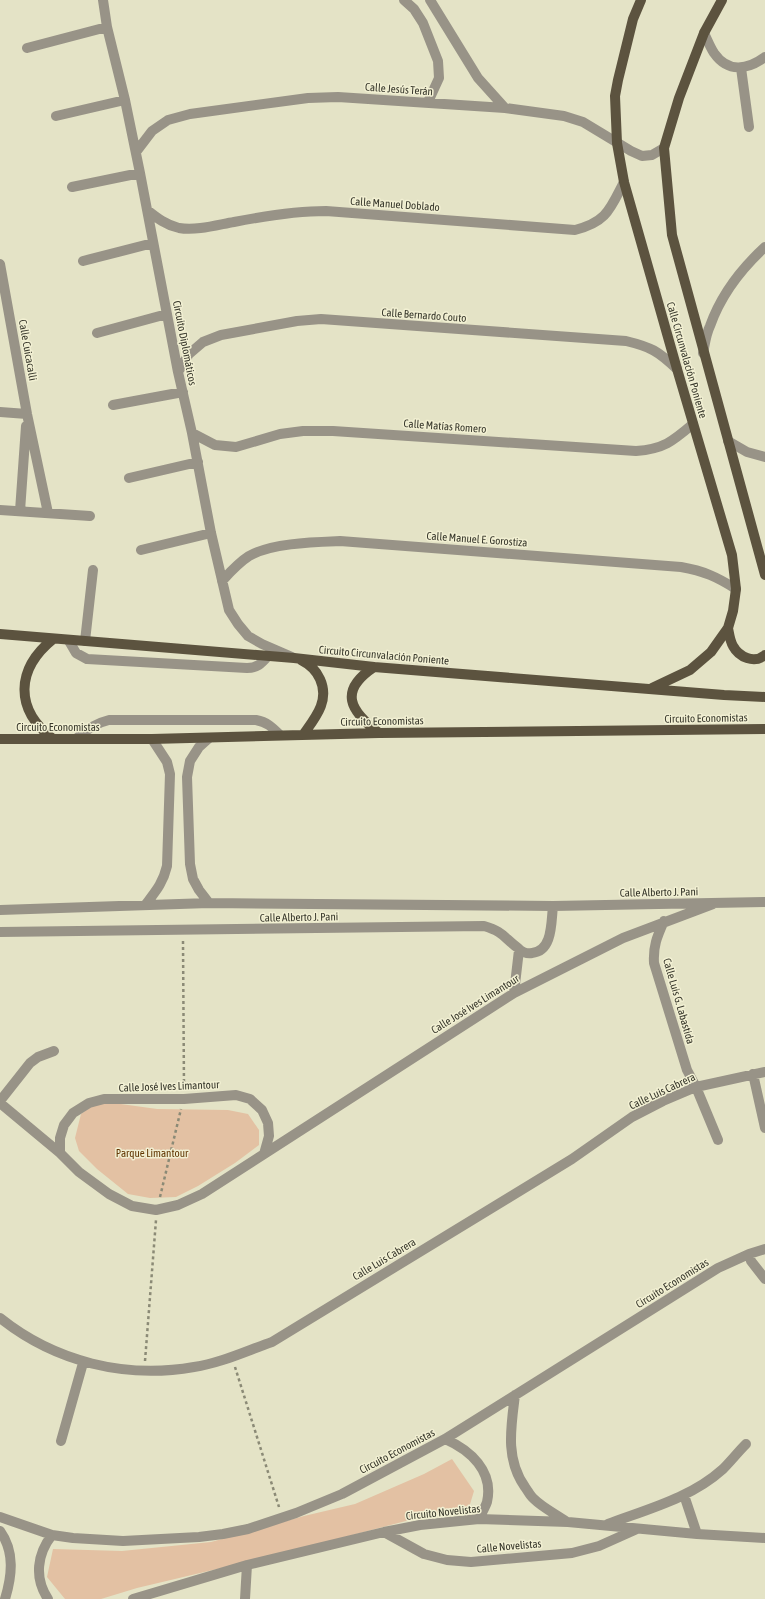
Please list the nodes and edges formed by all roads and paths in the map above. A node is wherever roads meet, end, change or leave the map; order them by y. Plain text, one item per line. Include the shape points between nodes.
1 (103, 0) edge
2 (404, 0) edge
3 (430, 0) edge
4 (641, 0) edge
5 (722, 0) edge
6 (107, 27) junction
7 (704, 33) junction
8 (27, 48) dead end
9 (765, 57) edge
10 (741, 68) junction
11 (125, 100) junction
12 (428, 102) junction
13 (505, 108) junction
14 (56, 116) dead end
15 (749, 127) dead end
16 (617, 143) junction
17 (664, 148) junction
18 (136, 152) junction
19 (140, 173) junction
20 (624, 182) junction
21 (72, 187) dead end
22 (147, 210) junction
23 (153, 243) junction
24 (765, 247) edge
25 (83, 262) dead end
26 (0, 264) edge
27 (167, 314) junction
28 (97, 333) dead end
29 (704, 353) junction
30 (677, 369) junction
31 (178, 372) junction
32 (183, 392) junction
33 (112, 405) dead end
34 (0, 412) edge
35 (27, 414) junction
36 (693, 424) junction
37 (192, 433) junction
38 (728, 441) junction
39 (765, 457) edge
40 (198, 462) junction
41 (129, 478) dead end
42 (0, 510) edge
43 (20, 511) junction
44 (48, 513) junction
45 (90, 516) dead end
46 (211, 533) junction
47 (141, 550) dead end
48 (92, 570) dead end
49 (765, 575) edge
50 (222, 581) junction
51 (736, 589) junction
52 (728, 628) junction
53 (0, 634) edge
54 (53, 639) junction
55 (69, 641) junction
56 (85, 641) junction
57 (765, 655) edge
58 (268, 656) junction
59 (294, 658) junction
60 (374, 667) junction
61 (650, 689) junction
62 (765, 697) edge
63 (765, 729) edge
64 (379, 733) junction
65 (280, 735) junction
66 (303, 735) junction
67 (77, 738) junction
68 (209, 738) junction
69 (0, 739) edge
70 (53, 739) junction
71 (152, 739) junction
72 (765, 902) edge
73 (209, 903) junction
74 (146, 904) junction
75 (714, 904) junction
76 (553, 906) junction
77 (0, 910) edge
78 (664, 921) junction
79 (0, 932) edge
80 (183, 948) dead end
81 (519, 950) junction
82 (514, 993) junction
83 (54, 1051) dead end
84 (765, 1072) edge
85 (753, 1074) junction
86 (696, 1087) junction
87 (184, 1099) junction
88 (0, 1102) edge
89 (765, 1128) edge
90 (718, 1140) dead end
91 (60, 1153) junction
92 (264, 1154) junction
93 (156, 1210) junction
94 (765, 1249) edge
95 (749, 1254) junction
96 (765, 1279) edge
97 (0, 1318) edge
98 (232, 1357) junction
99 (83, 1363) junction
100 (144, 1371) junction
101 (515, 1395) junction
102 (445, 1439) junction
103 (61, 1441) dead end
104 (746, 1444) dead end
105 (684, 1495) junction
106 (0, 1517) edge
107 (282, 1518) junction
108 (479, 1519) junction
109 (568, 1522) junction
110 (606, 1525) junction
111 (637, 1529) junction
112 (0, 1530) edge
113 (384, 1532) junction
114 (697, 1534) junction
115 (52, 1535) junction
116 (765, 1538) edge
117 (246, 1565) junction
118 (5, 1599) edge
119 (48, 1599) edge
120 (133, 1599) edge
121 (245, 1599) edge

1 - 6 street, Circuito Diplomáticos
2 - 12 street via 423,23 438,61 439,78
3 - 13 street via 478,78
4 - 16 main road, Calle Circunvalación Poniente via 633,19 618,80
5 - 7 main road, Calle Circunvalación Poniente
6 - 8 street
6 - 11 street, Circuito Diplomáticos
7 - 10 street via 713,52 724,64
7 - 17 main road, Calle Circunvalación Poniente via 679,98
9 - 10 street via 756,64
10 - 15 street
11 - 14 street
11 - 18 street, Circuito Diplomáticos
12 - 13 street, Calle Jesús Terán
12 - 18 street, Calle Jesús Terán via 308,98 190,114 168,120 152,131
13 - 16 street, Calle Jesús Terán via 564,116 583,122
16 - 17 street, Calle Jesús Terán via 642,156 652,155
16 - 20 main road, Calle Circunvalación Poniente
17 - 29 main road, Calle Circunvalación Poniente via 672,235
18 - 19 street, Circuito Diplomáticos
19 - 21 street
19 - 22 street, Circuito Diplomáticos
20 - 22 street, Calle Manuel Doblado via 602,219 574,230 312,211 283,213 197,228 180,228 166,224
20 - 30 main road, Calle Circunvalación Poniente
22 - 23 street, Circuito Diplomáticos
23 - 25 street
23 - 27 street, Circuito Diplomáticos
24 - 29 street via 734,280 719,303 709,327
26 - 35 street, Calle Cuicacalli
27 - 28 street
27 - 31 street, Circuito Diplomáticos
29 - 38 main road, Calle Circunvalación Poniente
30 - 31 street, Calle Bernardo Couto via 661,353 646,345 626,341 322,320 297,321 221,335 203,342 189,354
30 - 36 main road, Calle Circunvalación Poniente
31 - 32 street, Circuito Diplomáticos
32 - 33 street
32 - 37 street, Circuito Diplomáticos
34 - 35 street
35 - 43 street
35 - 44 street
36 - 37 street, Calle Matías Romero via 666,445 652,450 636,451 333,431 280,434 236,447 215,444
36 - 51 main road, Calle Circunvalación Poniente via 732,555
37 - 40 street, Circuito Diplomáticos
38 - 39 street via 747,452
38 - 49 main road, Calle Circunvalación Poniente
40 - 41 street
40 - 46 street, Circuito Diplomáticos
42 - 43 street
43 - 44 street
44 - 45 street
46 - 47 street
46 - 50 street, Circuito Diplomáticos
48 - 56 street
50 - 51 street, Calle Manuel E. Gorostiza via 251,555 271,548 340,541 681,567 700,570
50 - 59 street, Circuito Diplomáticos via 229,610 248,636
51 - 52 main road, Calle Circunvalación Poniente
52 - 57 main road via 732,645 739,654 750,659 760,659
52 - 61 main road, Calle Circunvalación Poniente via 711,652 690,670
53 - 54 main road, Circuito Circunvalación Poniente
54 - 55 main road, Circuito Circunvalación Poniente
54 - 70 main road via 32,661 25,689 26,701 35,723
55 - 56 main road, Circuito Circunvalación Poniente
55 - 58 street via 76,653 87,659 255,668
56 - 58 main road, Circuito Circunvalación Poniente
58 - 59 main road, Circuito Circunvalación Poniente
59 - 60 main road, Circuito Circunvalación Poniente
59 - 66 main road via 308,664 314,670 323,689 320,709
60 - 61 main road, Circuito Circunvalación Poniente
60 - 64 main road via 359,681 352,696 352,703 363,719
61 - 62 main road, Circuito Circunvalación Poniente
63 - 64 main road, Circuito Economistas
64 - 66 main road, Circuito Economistas
65 - 66 main road, Circuito Economistas
65 - 67 street via 270,724 256,720 110,720 92,726
65 - 68 main road, Circuito Economistas
67 - 70 main road, Circuito Economistas
67 - 71 main road, Circuito Economistas
68 - 71 main road, Circuito Economistas
68 - 73 street via 190,761 187,777 190,864 193,879
69 - 70 main road, Circuito Economistas
71 - 74 street via 167,762 170,774 168,843 164,879
72 - 75 street, Calle Alberto J. Pani
73 - 74 street, Calle Alberto J. Pani
73 - 76 street, Calle Alberto J. Pani
74 - 77 street, Calle Alberto J. Pani
75 - 76 street, Calle Alberto J. Pani
75 - 78 street, Calle José Ives Limantour
76 - 81 street via 550,937 547,943 537,952 528,954
78 - 82 street, Calle José Ives Limantour
78 - 86 street, Calle Luis G. Labastida via 653,949 654,963 687,1070
79 - 81 street, Calle Alberto J. Pani via 484,926 502,933
80 - 87 path
81 - 82 street
82 - 92 street, Calle José Ives Limantour
83 - 88 street via 30,1063
84 - 85 street, Calle Luis Cabrera
85 - 86 street, Calle Luis Cabrera
85 - 89 street
86 - 90 street, Calle Luis G. Labastida
86 - 98 street, Calle Luis Cabrera via 632,1117 572,1159 272,1342
87 - 91 street, Calle José Ives Limantour via 104,1099 89,1103 73,1114 64,1125 60,1138
87 - 92 street, Calle José Ives Limantour via 236,1095 250,1099 262,1110 268,1123 269,1136
87 - 93 path
88 - 91 street, Calle José Ives Limantour
91 - 93 street, Calle José Ives Limantour via 79,1172 109,1194 132,1206
92 - 93 street, Calle José Ives Limantour via 202,1194 178,1205
93 - 100 path
94 - 95 street, Circuito Economistas
95 - 96 street via 751,1261
95 - 101 street, Circuito Economistas via 718,1268
97 - 99 street, Calle Luis Cabrera via 45,1347
98 - 100 street, Calle Luis Cabrera via 195,1367
98 - 107 path
99 - 100 street, Calle Luis Cabrera
99 - 103 street
101 - 102 street, Circuito Economistas
101 - 109 street via 511,1431 514,1466 534,1499
102 - 107 street, Circuito Economistas via 342,1494
102 - 108 street via 467,1451 486,1477 487,1503
104 - 105 street via 724,1468
105 - 110 street
105 - 114 street
106 - 115 street, Circuito Economistas
107 - 115 street, Circuito Economistas via 248,1529 199,1537 123,1541
108 - 109 street, Circuito Novelistas
108 - 113 street, Circuito Novelistas via 420,1525
109 - 110 street, Circuito Novelistas
110 - 111 street, Circuito Novelistas
111 - 113 street, Calle Novelistas via 599,1546 572,1553 471,1562 447,1560 424,1554
111 - 114 street, Circuito Novelistas
112 - 118 street via 9,1550 11,1563 11,1576
113 - 117 street, Circuito Novelistas
114 - 116 street, Circuito Novelistas
115 - 119 street via 46,1543 39,1563 41,1584
117 - 120 street, Circuito Novelistas
117 - 121 street

